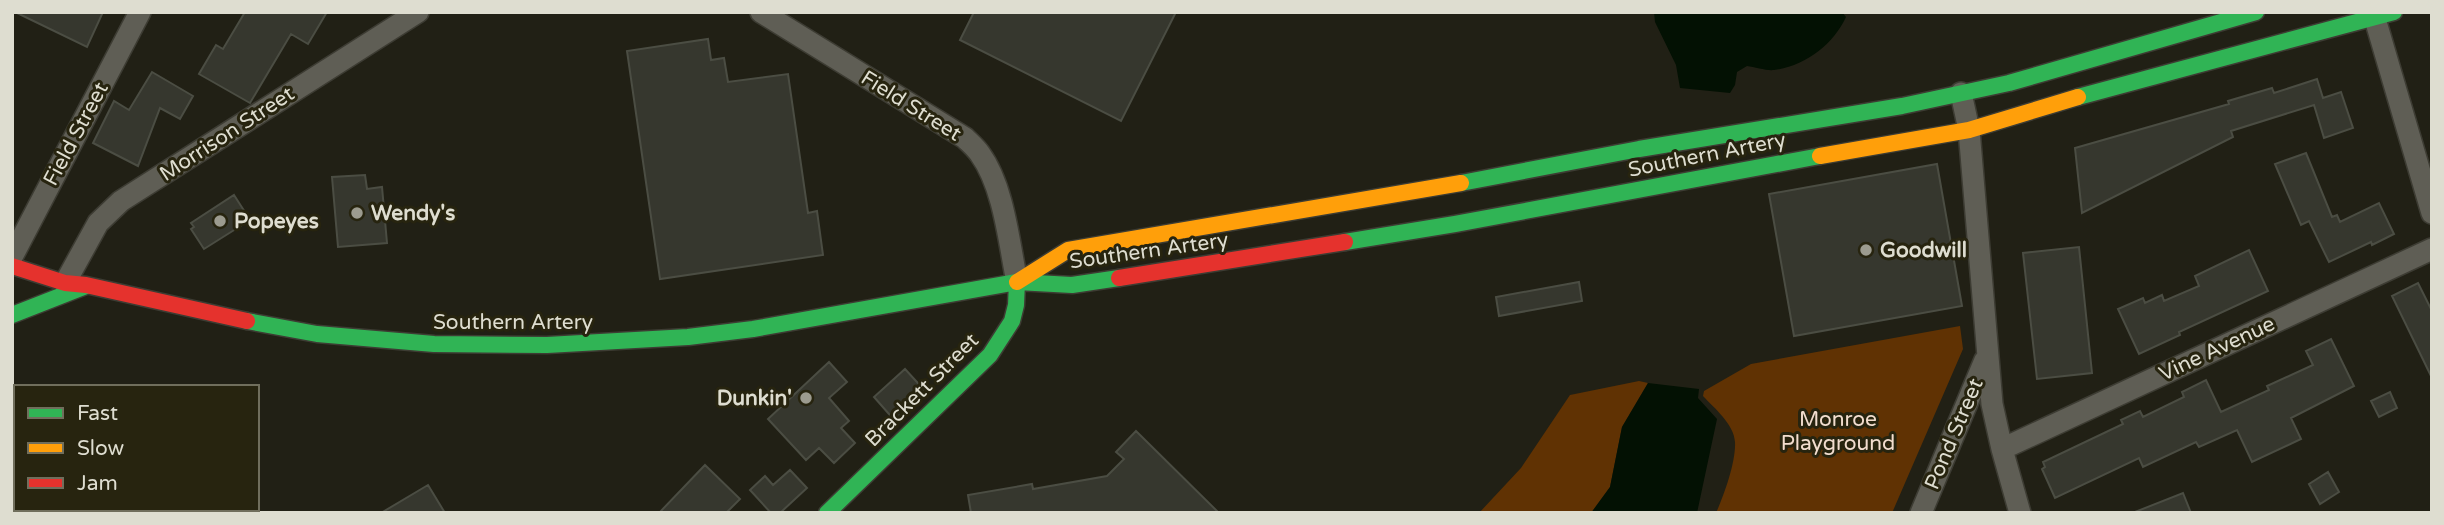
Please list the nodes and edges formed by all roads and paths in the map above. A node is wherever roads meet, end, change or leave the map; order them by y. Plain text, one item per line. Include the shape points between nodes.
1 (140, 12) edge
2 (418, 12) edge
3 (761, 12) edge
4 (2256, 12) edge
5 (2381, 14) edge
6 (1961, 93) junction
7 (1969, 130) junction
8 (2432, 213) edge
9 (2432, 249) edge
10 (12, 257) edge
11 (12, 267) edge
12 (1017, 282) junction
13 (65, 283) junction
14 (86, 285) junction
15 (12, 315) edge
16 (1987, 355) junction
17 (2001, 449) junction
18 (827, 513) edge
19 (1921, 513) edge
20 (2020, 513) edge

1 - 10 street, Field Street
2 - 13 street, Morrison Street via 121,201 98,222
3 - 12 street, Field Street via 965,138 993,178
4 - 6 main road, Southern Artery
5 - 7 main road, Southern Artery
5 - 8 street
6 - 7 street, Pond Street
6 - 12 main road, Southern Artery via 1068,250
7 - 12 main road, Southern Artery via 1198,266 1072,285
7 - 16 street, Pond Street
9 - 17 street, Vine Avenue
11 - 13 main road, Southern Artery
12 - 14 main road, Southern Artery via 753,329 547,345 434,344 317,334
12 - 18 main road, Brackett Street via 1017,309 1008,332 990,355
13 - 14 main road, Southern Artery
14 - 15 main road
16 - 17 street, Pond Street
16 - 19 street, Pond Street
17 - 20 street, Pond Street

